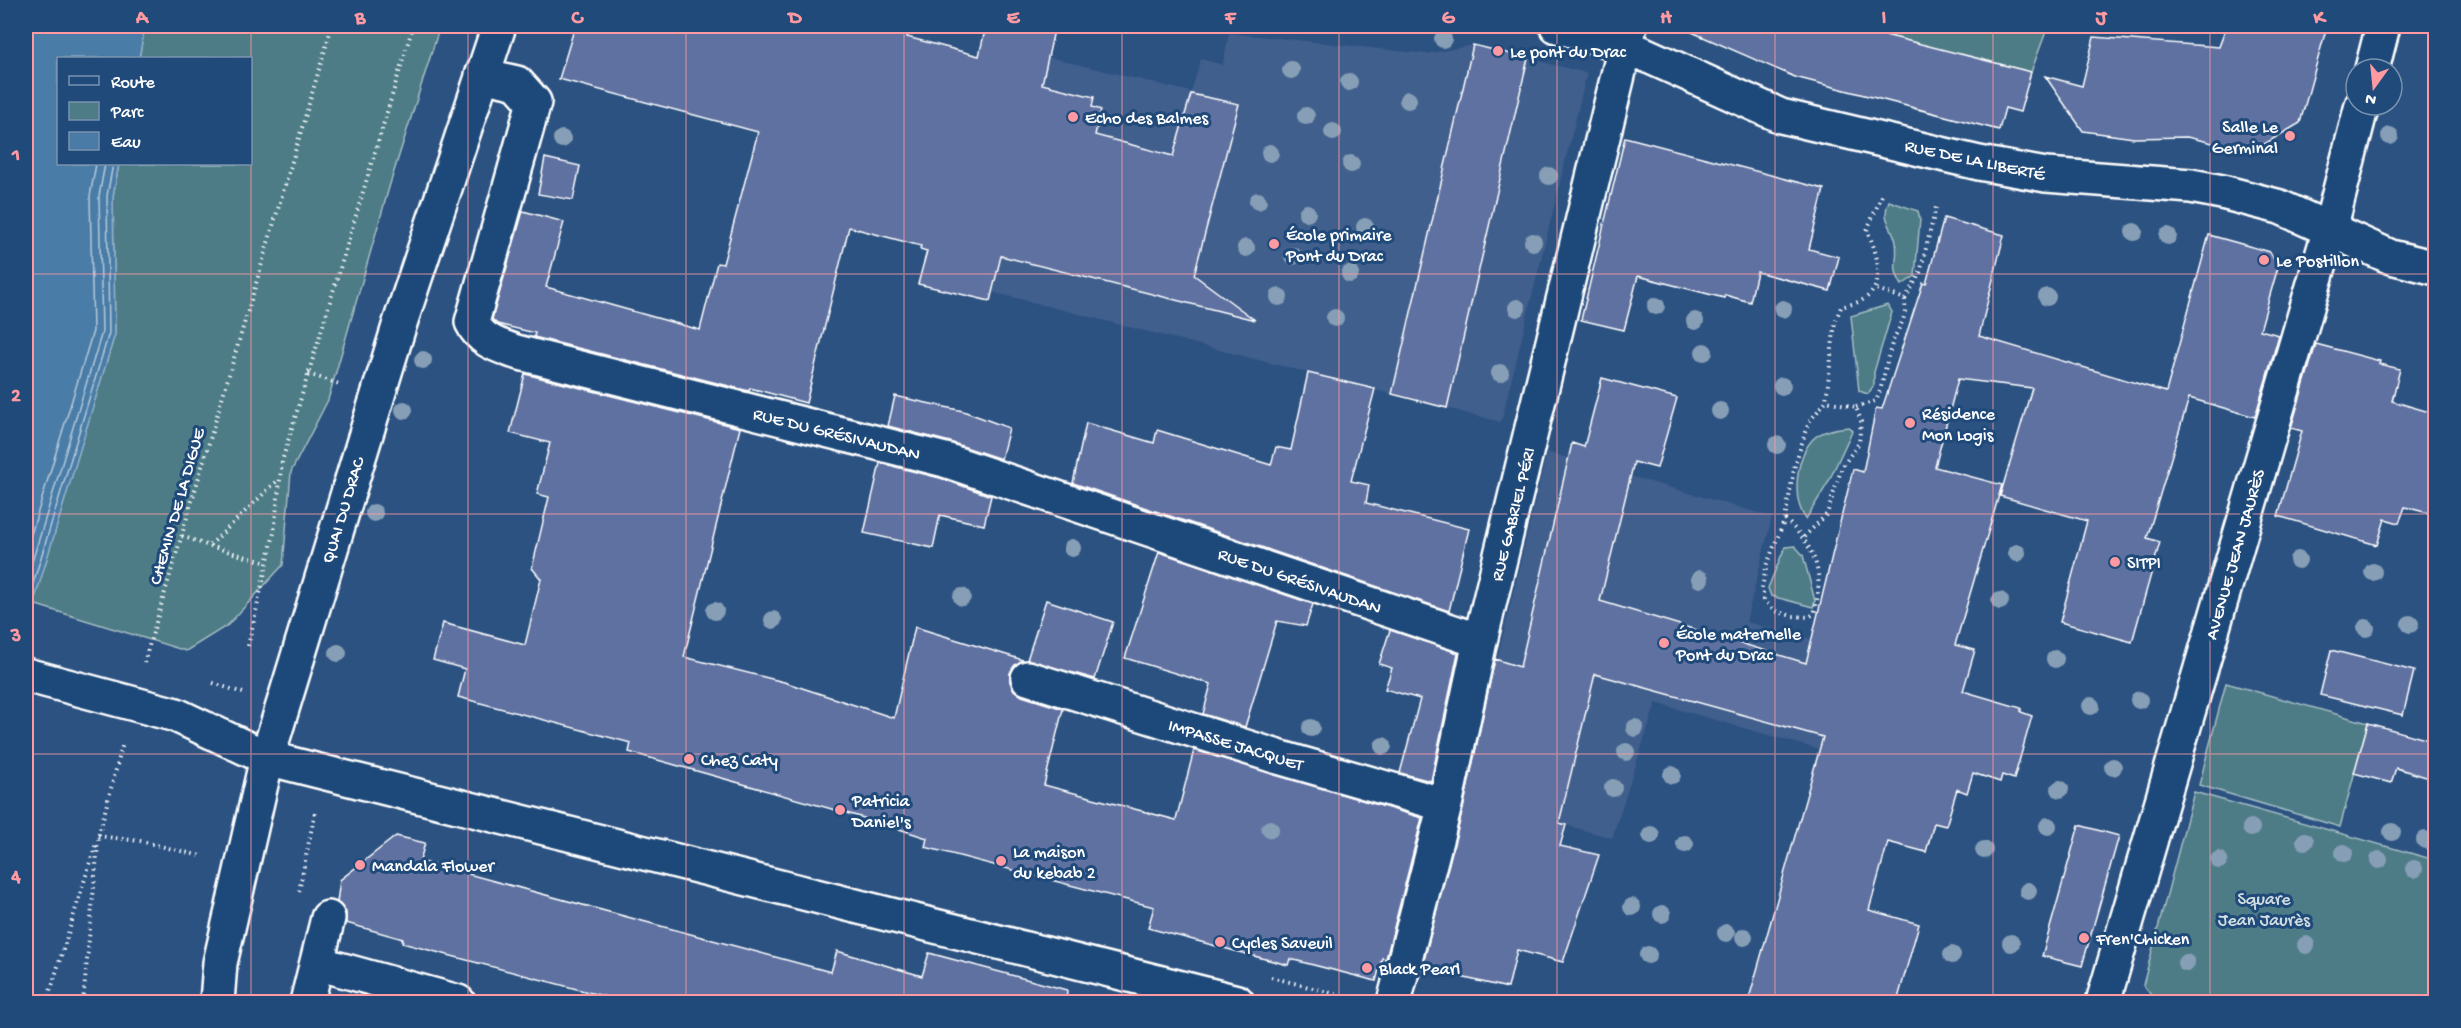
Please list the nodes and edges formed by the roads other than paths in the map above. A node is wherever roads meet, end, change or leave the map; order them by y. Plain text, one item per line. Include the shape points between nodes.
1 (499, 26) edge
2 (1557, 26) edge
3 (2383, 26) edge
4 (1628, 36) edge
5 (2375, 57) edge
6 (482, 75) junction
7 (2358, 117) edge
8 (2330, 229) junction
9 (2436, 268) edge
10 (1480, 641) junction
11 (26, 675) edge
12 (1028, 678) dead end
13 (267, 758) junction
14 (1445, 806) junction
15 (328, 918) dead end
16 (317, 963) junction
17 (217, 1002) edge
18 (307, 1002) edge
19 (458, 1002) edge
20 (1237, 1002) edge
21 (1394, 1002) edge
22 (2103, 1002) edge

1 - 6 street, QUAI DU DRAC
2 - 4 street, RUE DE LA LIBERTÉ
3 - 5 street
4 - 8 street, RUE DE LA LIBERTÉ via 1781,116 2046,175 2201,188 2280,207
4 - 10 street, RUE GABRIEL PÉRI
6 - 10 street, RUE DU GRÉSIVAUDAN via 517,83 534,102 472,322 478,334 490,342 516,352 945,460
6 - 13 street, QUAI DU DRAC via 400,323
7 - 8 street, AVENUE JEAN JAURÈS
8 - 9 street, RUE DE LA LIBERTÉ via 2391,256
8 - 22 street, AVENUE JEAN JAURÈS
10 - 14 street, RUE GABRIEL PÉRI
11 - 13 street, bridge via 176,715
12 - 14 street, IMPASSE JACQUET via 1278,758
13 - 17 street, QUAI DU DRAC via 220,963
13 - 20 street
14 - 21 street, RUE GABRIEL PÉRI
15 - 16 street
16 - 18 street
16 - 19 street

